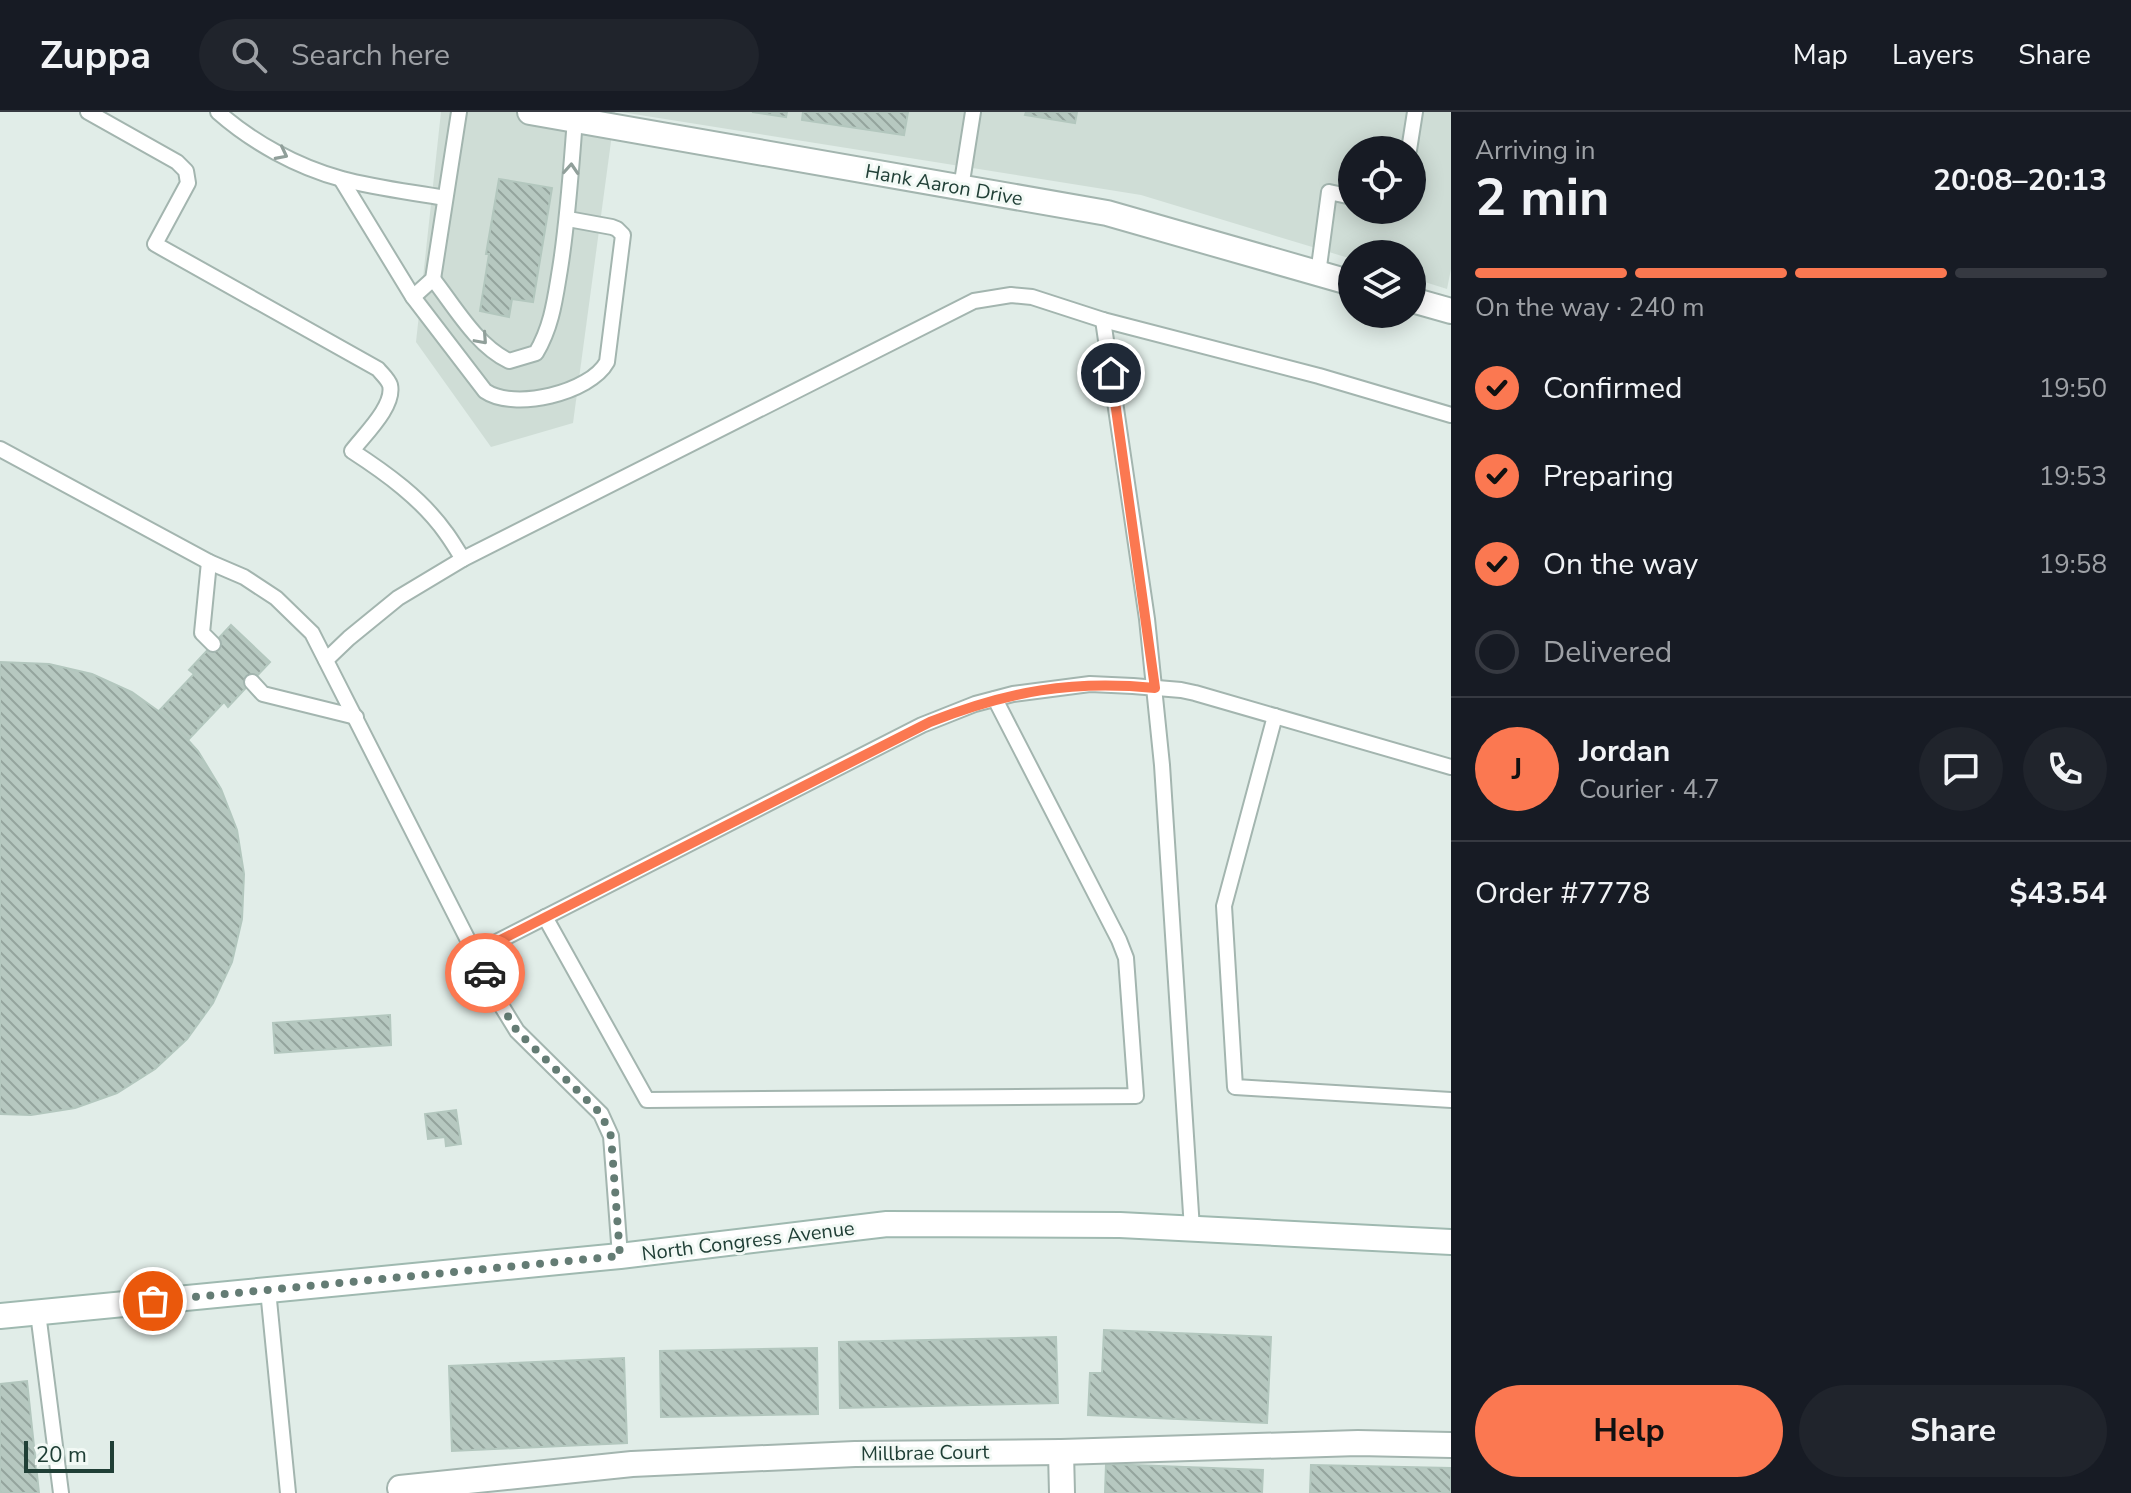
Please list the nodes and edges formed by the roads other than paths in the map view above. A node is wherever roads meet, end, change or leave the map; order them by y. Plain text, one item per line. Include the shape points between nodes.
1 (88, 112) edge
2 (218, 112) edge
3 (459, 112) edge
4 (530, 112) edge
5 (973, 112) edge
6 (1415, 112) edge
7 (575, 119) junction
8 (1411, 136) edge
9 (341, 179) junction
10 (961, 188) junction
11 (1338, 194) edge
12 (445, 198) junction
13 (568, 219) junction
14 (1318, 274) junction
15 (433, 279) junction
16 (1338, 279) edge
17 (413, 297) junction
18 (1426, 304) edge
19 (1451, 311) edge
20 (1103, 320) junction
21 (1451, 415) edge
22 (0, 449) edge
23 (463, 559) junction
24 (209, 562) junction
25 (213, 644) dead end
26 (326, 660) junction
27 (252, 682) dead end
28 (1155, 688) junction
29 (995, 699) junction
30 (1275, 716) junction
31 (356, 717) junction
32 (1451, 767) edge
33 (545, 917) junction
34 (475, 953) junction
35 (1451, 1100) edge
36 (1192, 1229) junction
37 (1451, 1242) edge
38 (620, 1256) junction
39 (268, 1290) junction
40 (38, 1313) junction
41 (0, 1316) edge
42 (1451, 1445) edge
43 (1061, 1452) junction
44 (474, 1486) edge
45 (400, 1488) dead end
46 (61, 1493) edge
47 (288, 1493) edge
48 (1062, 1493) edge

1 - 23 lane via 186,171 188,183 155,244 378,369 390,382 383,412 352,451 425,508
2 -> 9 lane via 258,142
3 - 12 lane
4 - 7 street, Hank Aaron Drive
5 - 10 lane
6 - 8 lane
7 - 10 street, Hank Aaron Drive
13 -> 7 lane
9 - 12 lane
9 - 17 lane
10 - 14 street, Hank Aaron Drive via 1107,213
11 - 14 lane via 1329,192
12 - 15 lane
15 -> 13 lane via 496,354 509,361 536,353 552,318
13 - 17 lane via 612,227 623,239 607,362 570,390 533,399 491,396
14 - 16 street, Hank Aaron Drive
15 - 17 lane
18 - 19 street
20 - 21 lane
20 - 23 lane via 1032,297 974,301
20 - 28 lane
22 - 24 lane
23 - 26 lane via 398,598
24 - 25 lane via 202,633
24 - 26 lane via 276,598 312,633
26 - 31 lane
27 - 31 lane via 263,694
28 - 29 lane via 1090,684
28 - 30 lane
28 - 36 lane
29 - 33 lane via 922,725
29 - 33 lane via 1126,958 1136,1096 647,1100
30 - 32 lane
30 - 35 lane via 1224,906 1235,1087
31 - 34 lane
33 - 34 lane
34 - 38 lane via 517,1031 601,1114 611,1136
36 - 37 street, North Congress Avenue
36 - 38 street, North Congress Avenue via 887,1224
38 - 39 street, North Congress Avenue
39 - 40 street, North Congress Avenue
39 - 47 lane
40 - 41 street, North Congress Avenue
40 - 46 lane
42 - 43 street, Millbrae Court
43 - 44 street, Millbrae Court via 648,1463
43 - 48 street
44 - 45 street, Millbrae Court

